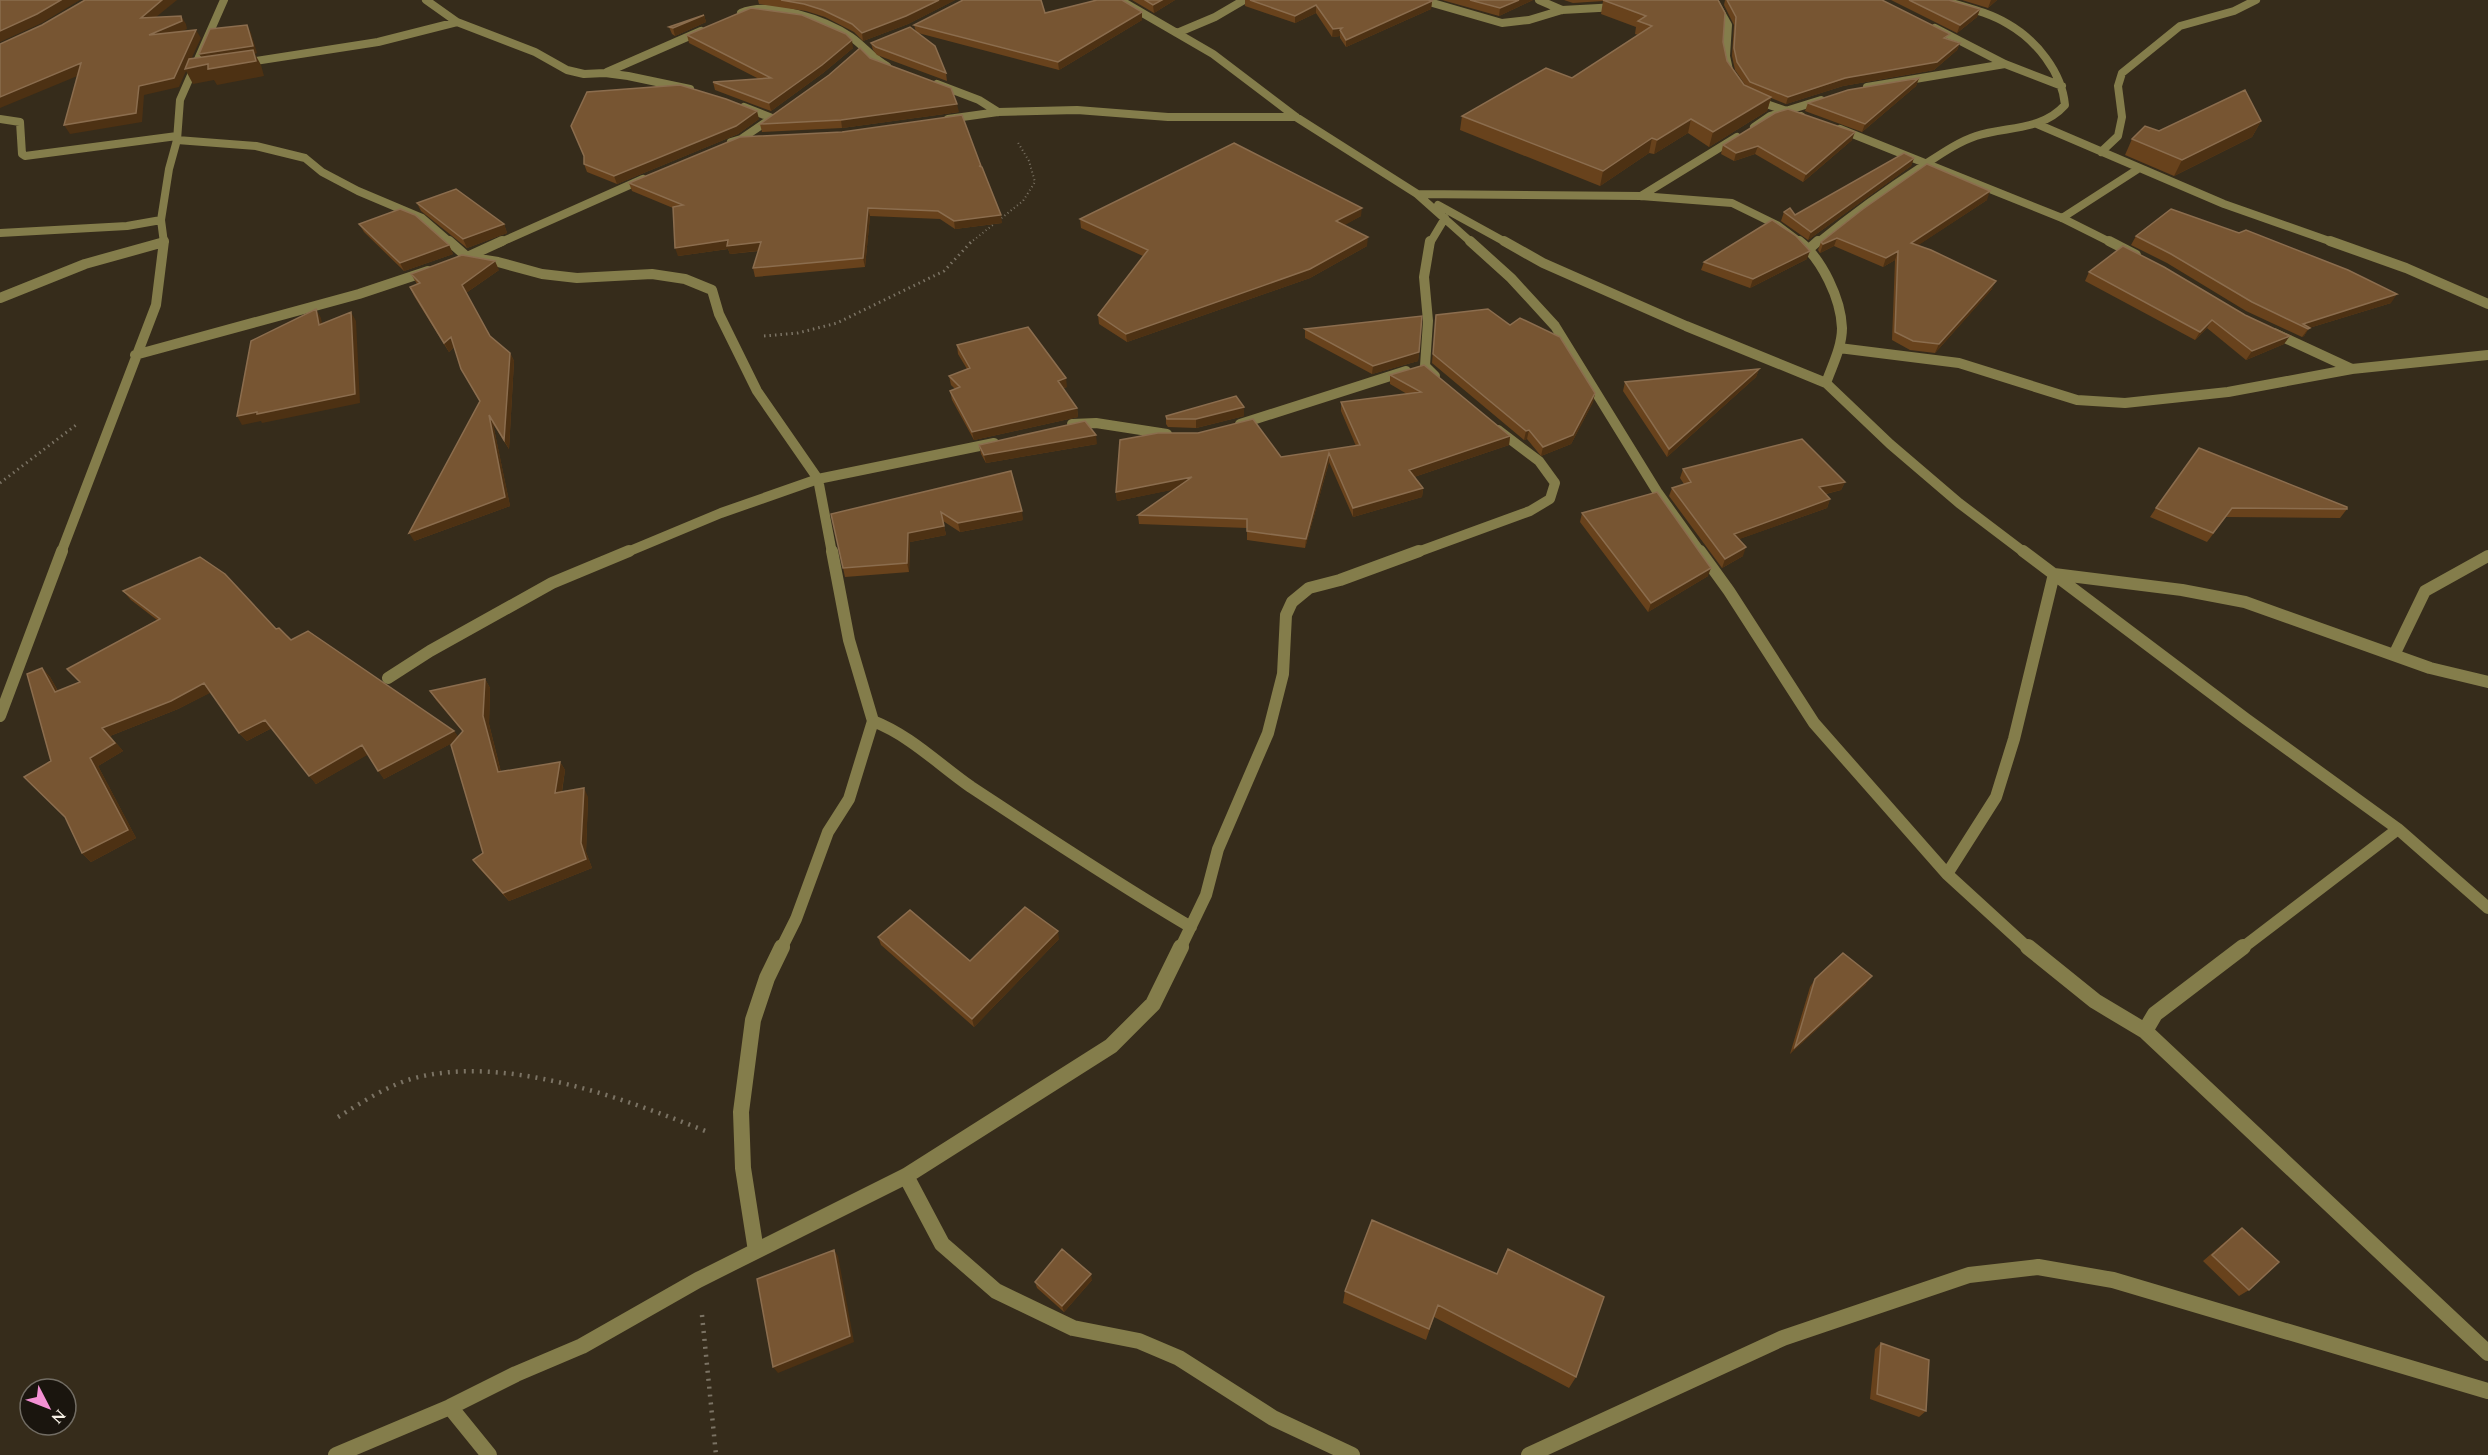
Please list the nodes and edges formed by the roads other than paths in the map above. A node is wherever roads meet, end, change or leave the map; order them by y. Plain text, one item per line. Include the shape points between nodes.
1 (224, 0) edge
2 (426, 0) edge
3 (1120, 0) edge
4 (1244, 0) edge
5 (1422, 0) edge
6 (1539, 0) edge
7 (1714, 0) edge
8 (1723, 0) edge
9 (1942, 0) edge
10 (2256, 0) edge
11 (1704, 1) edge
12 (1622, 6) edge
13 (1562, 10) junction
14 (732, 17) edge
15 (457, 22) junction
16 (1929, 25) edge
17 (713, 26) edge
18 (1177, 33) junction
19 (870, 45) edge
20 (860, 50) junction
21 (234, 64) edge
22 (2005, 64) junction
23 (895, 69) edge
24 (605, 73) junction
25 (1733, 78) edge
26 (926, 80) edge
27 (2062, 86) junction
28 (1863, 88) edge
29 (702, 93) edge
30 (1744, 94) edge
31 (1832, 96) edge
32 (730, 101) edge
33 (781, 111) edge
34 (1787, 111) junction
35 (998, 112) junction
36 (1296, 117) junction
37 (0, 118) edge
38 (772, 118) junction
39 (1807, 118) edge
40 (937, 121) edge
41 (2037, 124) junction
42 (1827, 125) edge
43 (1750, 129) edge
44 (1740, 135) edge
45 (177, 138) junction
46 (741, 138) junction
47 (764, 138) edge
48 (722, 146) edge
49 (2101, 152) junction
50 (1926, 164) junction
51 (2138, 169) junction
52 (647, 177) edge
53 (1417, 194) junction
54 (1641, 196) junction
55 (1445, 218) junction
56 (2062, 218) junction
57 (161, 220) junction
58 (0, 233) edge
59 (164, 242) junction
60 (1809, 249) junction
61 (466, 257) junction
62 (2143, 259) edge
63 (456, 261) edge
64 (435, 268) edge
65 (0, 298) edge
66 (2488, 304) edge
67 (2262, 327) edge
68 (1839, 348) junction
69 (135, 355) junction
70 (2488, 355) edge
71 (1425, 366) junction
72 (2352, 369) junction
73 (1440, 382) edge
74 (1826, 383) junction
75 (1492, 425) edge
76 (1064, 426) edge
77 (1226, 428) edge
78 (1174, 435) edge
79 (1009, 440) edge
80 (818, 479) junction
81 (2488, 556) edge
82 (2054, 574) junction
83 (2394, 656) junction
84 (388, 678) dead end
85 (2488, 682) edge
86 (0, 716) edge
87 (873, 722) junction
88 (2398, 829) junction
89 (1947, 874) junction
90 (2488, 908) edge
91 (1191, 927) junction
92 (2145, 1030) junction
93 (906, 1176) junction
94 (756, 1251) junction
95 (2488, 1353) edge
96 (2488, 1391) edge
97 (450, 1407) junction
98 (336, 1455) edge
99 (489, 1455) edge
100 (1352, 1455) edge
101 (1528, 1455) edge

1 - 45 street via 197,69 180,100
2 - 15 street
3 - 18 street
4 - 18 street
5 - 13 street via 1502,23
6 - 13 street
7 - 8 street
7 - 11 street
7 - 25 street via 1728,25 1726,56
9 - 27 street via 2007,24 2048,61
10 - 49 street via 2234,11 2180,26 2122,73 2118,86 2122,117 2118,136
12 - 13 street
14 - 20 street via 756,8 805,17 850,37
15 - 21 street via 378,42
15 - 24 street via 535,52 567,70
16 - 22 street
17 - 24 street
18 - 36 street via 1213,54
19 - 20 street
20 - 23 street
22 - 27 street
22 - 28 street
24 - 29 street
26 - 35 street via 979,100
27 - 41 street via 2065,105 2060,113
30 - 34 street
31 - 34 street
32 - 38 street
33 - 38 street
34 - 39 street
34 - 43 street
35 - 36 street via 1077,110 1168,117
35 - 40 street
36 - 53 street
37 - 45 street via 20,122 25,156
38 - 46 street
41 - 49 street
41 - 50 street via 1976,136
42 - 50 street
44 - 54 street
45 - 57 street
45 - 61 street via 256,146 305,158 358,192 422,218
46 - 47 street
46 - 48 street
49 - 51 street
50 - 56 street
50 - 60 street via 1890,186
51 - 56 street
51 - 66 street via 2406,268
52 - 61 street
53 - 54 street
53 - 55 street
53 - 74 street via 1543,263
54 - 60 street via 1732,203 1777,225
55 - 71 street via 1430,241 1424,277 1428,321
55 - 89 street via 1511,278 1556,326 1658,493 1729,591 1814,723
56 - 62 street
57 - 58 street via 127,226
57 - 59 street
59 - 65 street via 86,264
59 - 69 street via 156,305
60 - 68 street via 1831,282 1842,328
61 - 63 street
61 - 80 street via 577,278 652,274 685,279 712,290 719,314 757,391
64 - 69 street via 359,294
67 - 72 street
68 - 72 street via 1959,363 2077,400 2125,403 2228,392
68 - 74 street
69 - 86 street
70 - 72 street
71 - 73 street
71 - 77 street
74 - 82 street via 1959,503
75 - 91 street via 1539,461 1555,483 1550,499 1530,511 1309,588 1292,602 1286,615 1283,674 1268,733 1218,849 1206,895
76 - 78 street via 1086,422
79 - 80 street
80 - 84 street via 552,583
80 - 87 street via 849,640
81 - 83 street via 2425,591
82 - 83 street via 2182,590 2245,603
82 - 88 street
82 - 89 street via 1996,797
83 - 85 street
87 - 91 street via 896,730 963,781 1100,873
87 - 94 street via 849,799 828,832 753,1020 741,1112 743,1168
88 - 90 street
88 - 92 street via 2155,1014
89 - 92 street via 2035,954 2096,1001
91 - 93 street via 1153,1004 1111,1046
92 - 95 street
93 - 94 street
93 - 100 street via 942,1244 996,1291 1073,1328 1139,1341 1179,1358 1273,1418
94 - 97 street via 582,1346
96 - 101 street via 2113,1280 2038,1267 1969,1275 1783,1338
97 - 98 street
97 - 99 street

